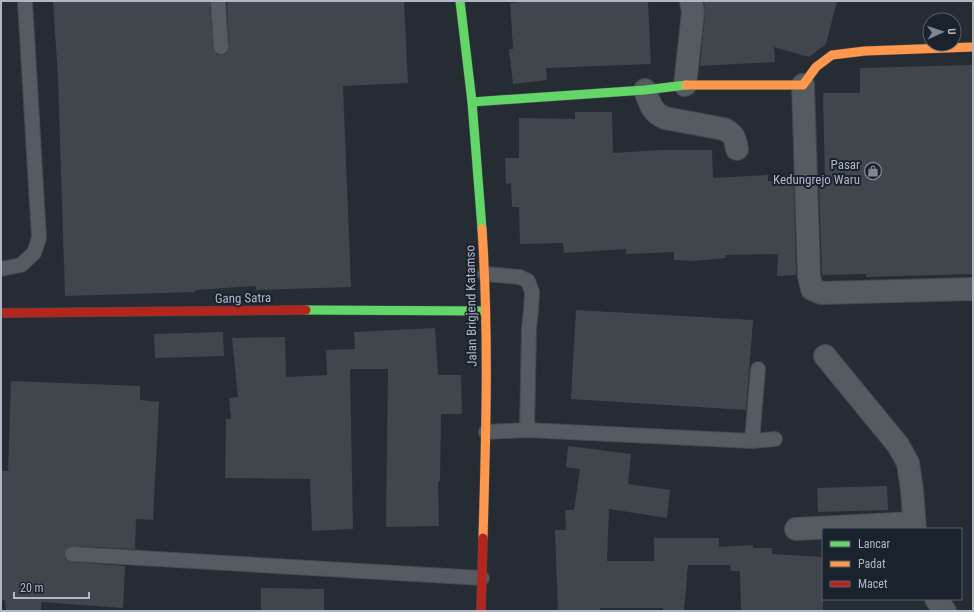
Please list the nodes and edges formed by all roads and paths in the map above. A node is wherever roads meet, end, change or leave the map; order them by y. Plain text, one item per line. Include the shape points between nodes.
1 (25, 1) edge
2 (218, 1) edge
3 (460, 1) edge
4 (691, 1) edge
5 (221, 47) dead end
6 (973, 47) edge
7 (685, 85) junction
8 (803, 85) junction
9 (645, 90) junction
10 (472, 102) junction
11 (737, 149) dead end
12 (1, 268) edge
13 (485, 274) junction
14 (973, 289) edge
15 (485, 311) junction
16 (1, 313) edge
17 (825, 356) dead end
18 (758, 369) dead end
19 (527, 430) junction
20 (486, 432) junction
21 (775, 439) dead end
22 (752, 441) junction
23 (914, 526) edge
24 (796, 528) dead end
25 (72, 554) dead end
26 (482, 578) junction
27 (937, 600) edge
28 (481, 611) edge
29 (945, 611) edge

1 - 12 lane via 39,238 34,253 21,266
2 - 5 lane
3 - 10 street, Jalan Brigjend Katamso
4 - 7 street via 693,12
6 - 8 street via 846,52 832,55 816,67
7 - 8 street
7 - 9 street
8 - 14 street via 809,276 812,289 821,293
9 - 10 street
9 - 11 street via 657,115 724,129 735,138
10 - 13 street, Jalan Brigjend Katamso
13 - 15 street, Jalan Brigjend Katamso
13 - 19 lane via 520,277 528,281 532,292
15 - 16 street, Gang Satra via 345,309
15 - 20 street, Jalan Brigjend Katamso
17 - 23 street via 898,445 908,463
18 - 22 lane
19 - 20 lane
19 - 22 lane
20 - 26 street, Jalan Brigjend Katamso
21 - 22 lane
23 - 24 street
25 - 26 lane
26 - 28 street, Jalan Brigjend Katamso
27 - 29 street

